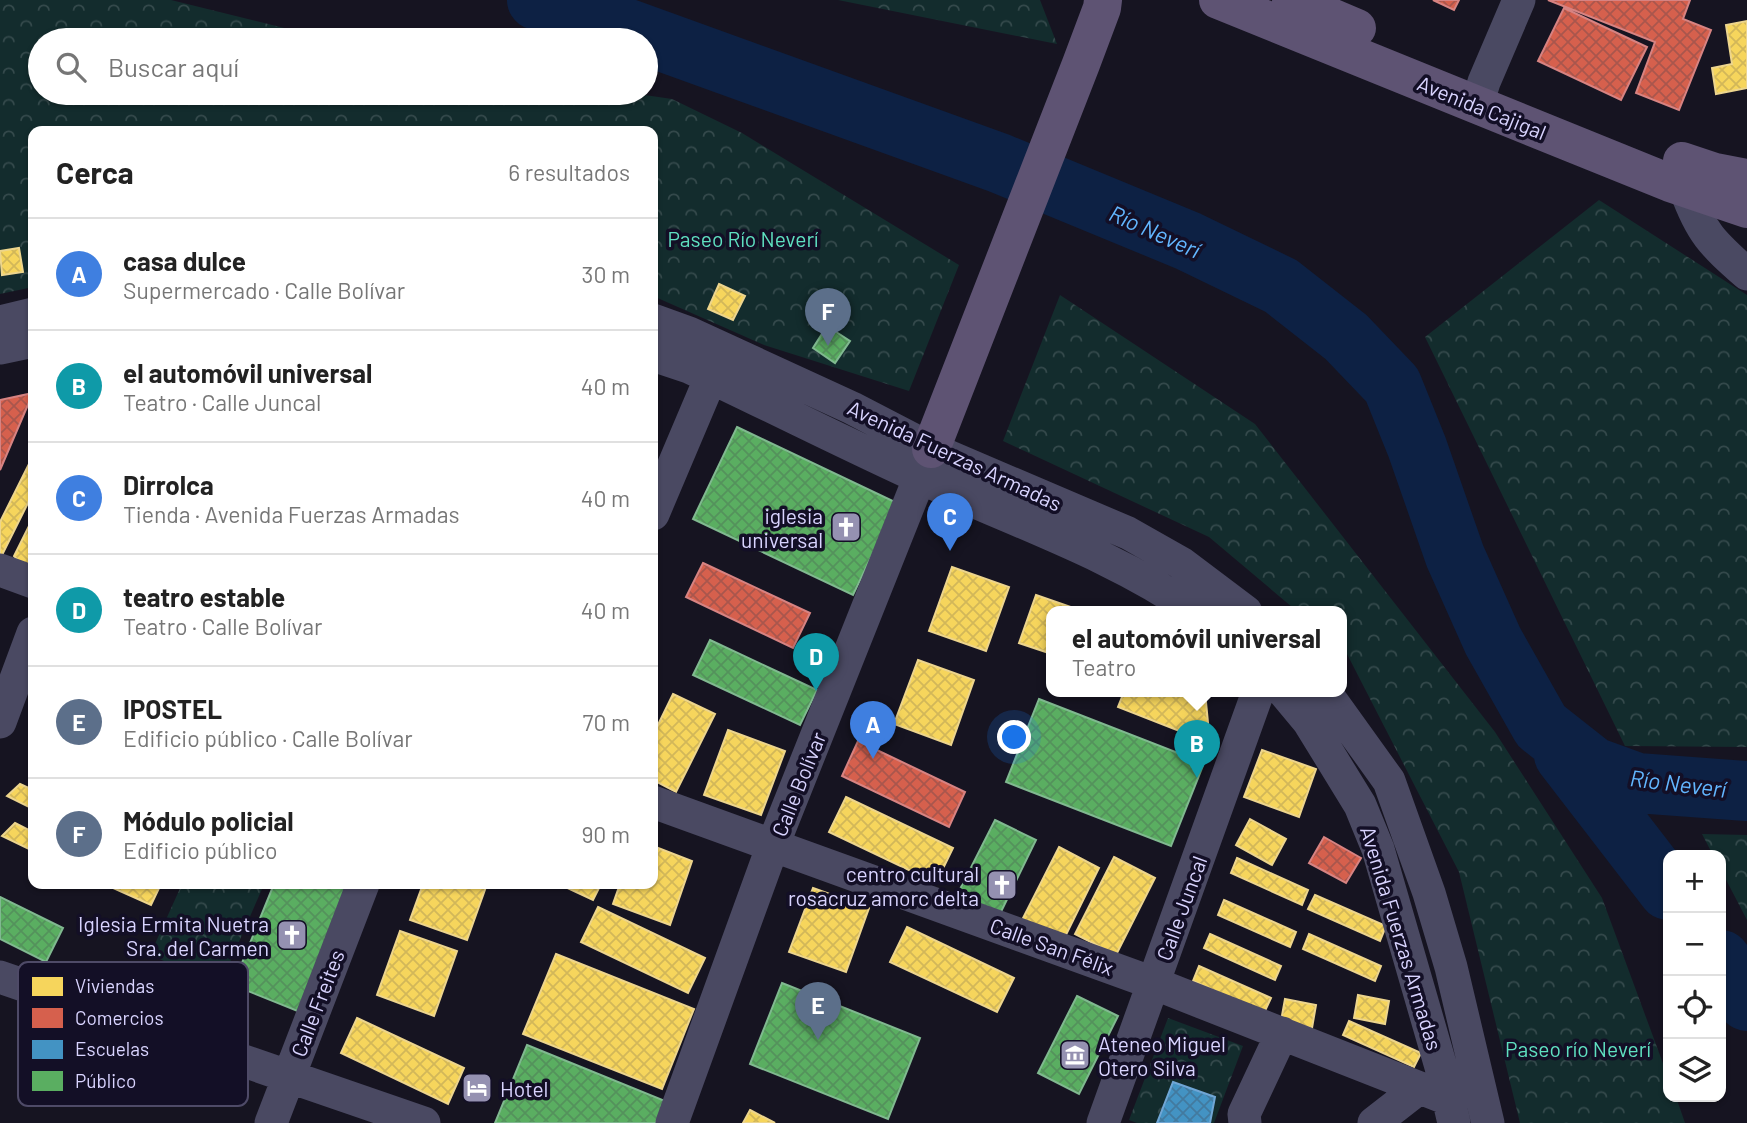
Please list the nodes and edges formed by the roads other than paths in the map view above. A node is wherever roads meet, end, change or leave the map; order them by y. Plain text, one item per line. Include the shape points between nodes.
1 (1103, 0) edge
2 (1218, 0) edge
3 (1291, 0) edge
4 (1518, 0) edge
5 (1480, 94) junction
6 (1747, 178) edge
7 (1685, 188) junction
8 (1747, 209) edge
9 (1747, 274) edge
10 (28, 315) edge
11 (0, 322) edge
12 (658, 322) edge
13 (28, 342) edge
14 (0, 348) edge
15 (658, 357) edge
16 (711, 377) junction
17 (925, 463) junction
18 (658, 494) edge
19 (0, 570) edge
20 (28, 580) edge
21 (1186, 606) edge
22 (1238, 606) edge
23 (28, 646) edge
24 (1256, 697) edge
25 (1288, 697) edge
26 (1329, 697) edge
27 (0, 722) edge
28 (658, 804) edge
29 (773, 845) junction
30 (361, 889) edge
31 (0, 977) edge
32 (18, 983) edge
33 (1153, 983) junction
34 (1282, 1034) junction
35 (248, 1062) edge
36 (289, 1076) junction
37 (1440, 1103) edge
38 (271, 1123) edge
39 (424, 1123) edge
40 (672, 1123) edge
41 (1103, 1123) edge
42 (1245, 1123) edge
43 (1374, 1123) edge
44 (1488, 1123) edge

1 - 17 main road
2 - 5 main road, Avenida Cajigal
3 - 5 main road, Avenida Cajigal
4 - 5 street
5 - 6 main road, Avenida Cajigal via 1715,172
5 - 7 main road, Avenida Cajigal
7 - 8 main road, Avenida Cajigal
7 - 9 street via 1696,219 1712,243
10 - 11 street
12 - 17 street, Avenida Fuerzas Armadas via 852,408
13 - 14 street
15 - 16 street, Avenida Fuerzas Armadas
16 - 17 street, Avenida Fuerzas Armadas
16 - 18 street
17 - 21 street, Avenida Fuerzas Armadas via 1143,578
17 - 22 street, Avenida Fuerzas Armadas via 1128,533 1181,563
17 - 29 street, Calle Bolívar
19 - 20 street
23 - 27 street
24 - 33 street, Calle Juncal
25 - 37 street, Avenida Fuerzas Armadas via 1309,722 1360,805 1378,849
26 - 44 street, Avenida Fuerzas Armadas via 1389,782 1447,955
28 - 29 street, Calle San Félix
29 - 33 street, Calle San Félix
29 - 40 street, Calle Bolívar
30 - 36 street, Calle Freites
31 - 32 street
33 - 34 street, Calle San Félix
33 - 41 street, Calle Juncal
34 - 37 street, Calle San Félix
34 - 42 street via 1244,1114
35 - 36 street
36 - 38 street, Calle Freites
36 - 39 street
37 - 43 street

